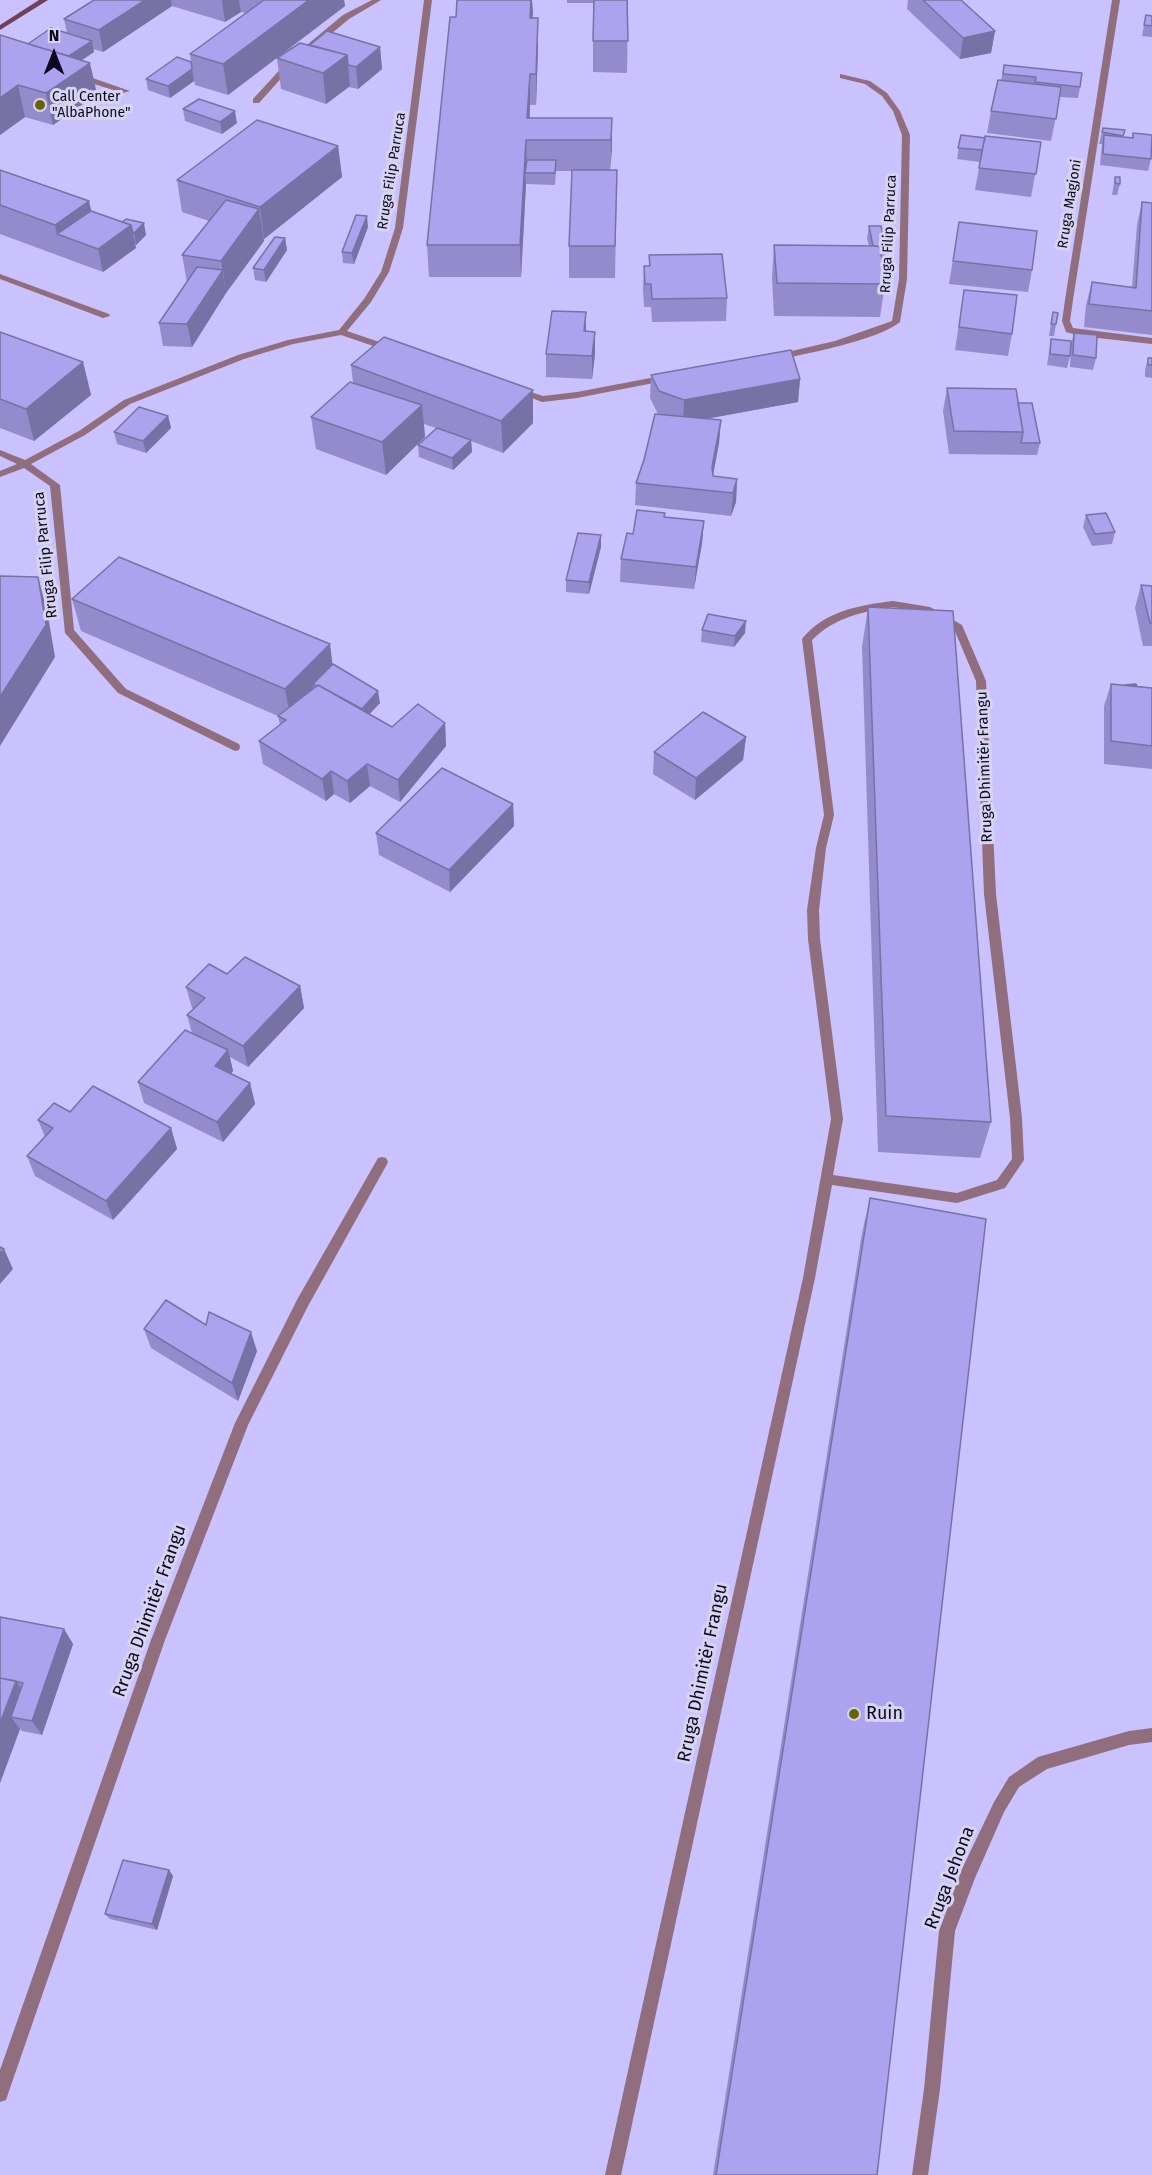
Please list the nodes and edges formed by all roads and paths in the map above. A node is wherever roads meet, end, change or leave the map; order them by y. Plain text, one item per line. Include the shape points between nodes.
1 (44, 0) edge
2 (376, 0) edge
3 (428, 0) edge
4 (1116, 0) edge
5 (0, 28) edge
6 (72, 75) edge
7 (843, 76) dead end
8 (126, 91) dead end
9 (256, 101) dead end
10 (0, 276) edge
11 (106, 316) dead end
12 (342, 332) junction
13 (1152, 341) edge
14 (398, 351) edge
15 (770, 358) edge
16 (680, 376) edge
17 (509, 388) edge
18 (0, 453) edge
19 (25, 464) junction
20 (0, 474) edge
21 (235, 747) dead end
22 (382, 1162) dead end
23 (826, 1179) junction
24 (1152, 1735) edge
25 (0, 2094) edge
26 (613, 2175) edge
27 (921, 2175) edge

1 - 5 main road
2 - 9 street via 318,39
3 - 12 street, Rruga Filip Parruca via 399,228 385,272
4 - 13 street, Rruga Magjoni via 1066,321 1069,330 1080,333
6 - 8 street
7 - 15 street, Rruga Filip Parruca via 876,86 899,116 906,135 903,279 896,322 814,350
10 - 11 street
12 - 14 street
12 - 19 street via 291,342 184,378 127,402 82,433
16 - 17 street via 542,399
18 - 19 street, Rruga Filip Parruca
19 - 20 street
19 - 21 street, Rruga Filip Parruca via 55,485 69,631 122,691
22 - 25 street, Rruga Dhimitër Frangu via 303,1302 242,1423 158,1640
23 - 23 street, Rruga Dhimitër Frangu via 837,1119 813,910 829,815 807,639 838,616 865,608 892,604 927,609 958,627 981,681 990,894 1018,1160 1001,1184 957,1198
23 - 26 street, Rruga Dhimitër Frangu via 809,1278
24 - 27 street, Rruga Jehona via 1043,1762 1014,1782 999,1808 947,1931

